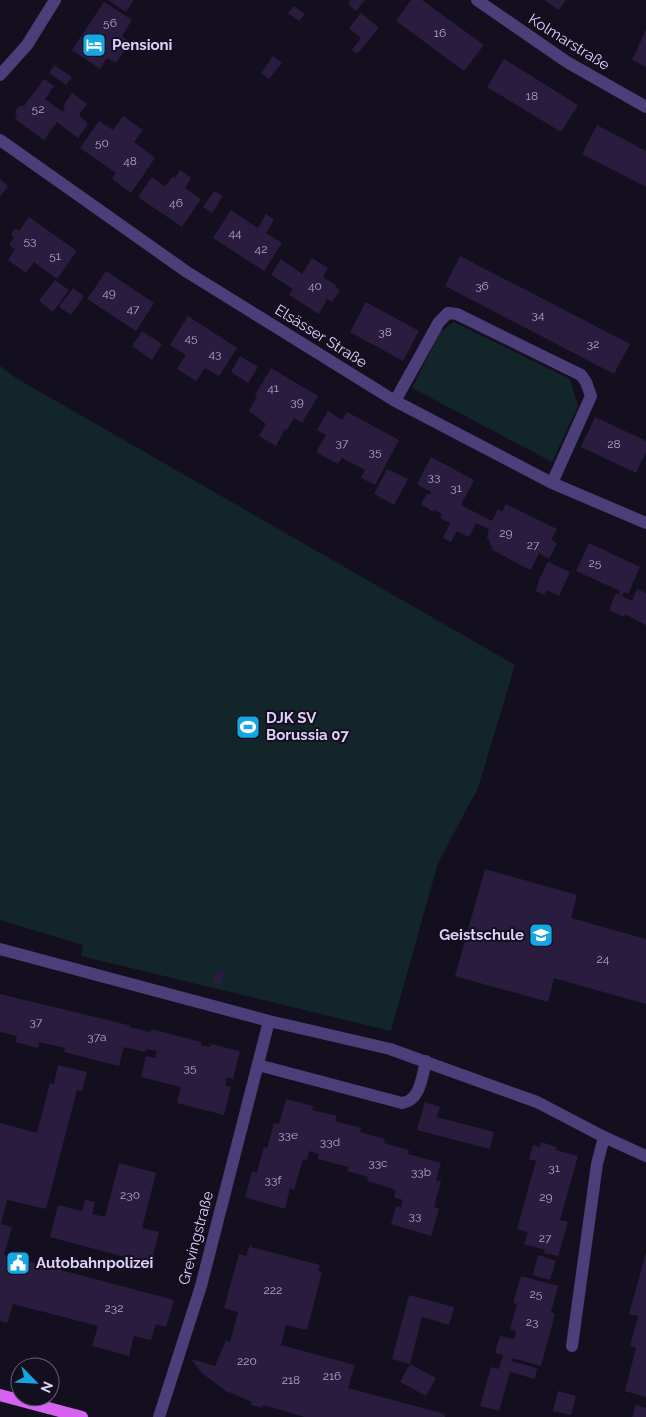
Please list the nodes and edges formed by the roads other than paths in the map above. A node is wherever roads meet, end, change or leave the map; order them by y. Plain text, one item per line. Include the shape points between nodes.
1 (55, 0) edge
2 (477, 0) edge
3 (0, 75) edge
4 (646, 107) edge
5 (0, 140) edge
6 (395, 401) junction
7 (552, 483) junction
8 (646, 523) edge
9 (0, 949) edge
10 (269, 1020) junction
11 (426, 1062) junction
12 (258, 1065) junction
13 (604, 1137) junction
14 (646, 1156) edge
15 (572, 1346) dead end
16 (0, 1395) edge
17 (82, 1417) edge
18 (159, 1417) edge

1 - 3 street via 27,45
2 - 4 street, Kolmarstraße via 566,62
5 - 6 street, Elsässer Straße via 187,272
6 - 7 street, Elsässer Straße
6 - 7 street via 439,322 448,314 457,314 580,376 591,396
7 - 8 street, Elsässer Straße
9 - 10 street
10 - 11 street via 390,1049
10 - 12 street, Grevingstraße
11 - 12 street via 416,1095 402,1103
11 - 13 street via 537,1102
12 - 18 street, Grevingstraße via 201,1286
13 - 14 street
13 - 15 street
16 - 17 main road

